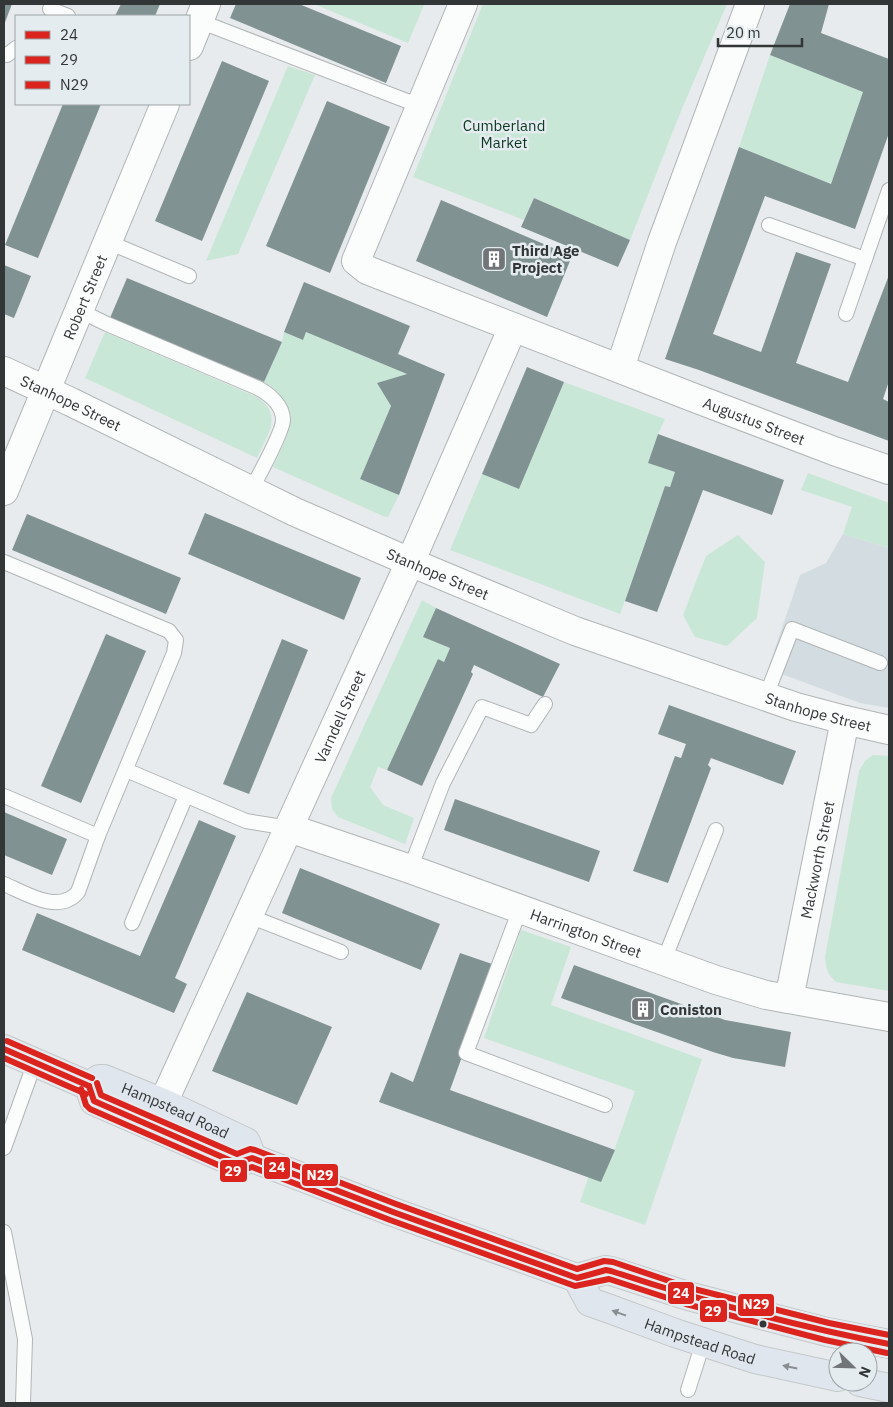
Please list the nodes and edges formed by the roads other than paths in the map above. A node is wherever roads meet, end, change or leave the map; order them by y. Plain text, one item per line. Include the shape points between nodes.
1 (463, 4) edge
2 (750, 4) edge
3 (49, 10) edge
4 (203, 13) edge
5 (65, 15) edge
6 (190, 44) edge
7 (165, 105) edge
8 (420, 106) junction
9 (889, 190) edge
10 (769, 226) dead end
11 (108, 242) junction
12 (865, 259) junction
13 (189, 276) dead end
14 (80, 311) junction
15 (846, 314) dead end
16 (512, 327) junction
17 (620, 368) junction
18 (4, 371) edge
19 (46, 391) junction
20 (889, 470) edge
21 (251, 490) junction
22 (4, 491) edge
23 (4, 562) edge
24 (410, 562) junction
25 (880, 663) dead end
26 (766, 696) junction
27 (545, 704) dead end
28 (845, 720) junction
29 (889, 730) edge
30 (126, 770) junction
31 (4, 796) edge
32 (186, 796) junction
33 (289, 828) junction
34 (716, 830) dead end
35 (98, 836) junction
36 (410, 869) junction
37 (4, 884) edge
38 (520, 909) junction
39 (249, 916) junction
40 (132, 923) dead end
41 (341, 952) dead end
42 (664, 960) junction
43 (790, 999) junction
44 (889, 1017) edge
45 (4, 1049) edge
46 (35, 1062) junction
47 (89, 1086) junction
48 (163, 1103) junction
49 (605, 1105) dead end
50 (4, 1148) edge
51 (252, 1158) junction
52 (4, 1232) edge
53 (577, 1278) junction
54 (703, 1343) junction
55 (889, 1344) edge
56 (828, 1375) edge
57 (688, 1390) dead end
58 (23, 1403) edge

1 - 8 street
2 - 17 street via 662,242
3 - 5 lane
4 - 6 street
4 - 8 lane
7 - 11 street, Robert Street
8 - 16 street via 356,261 367,270
9 - 12 lane
10 - 12 lane
11 - 13 lane
11 - 14 street, Robert Street
12 - 15 lane
14 - 19 street, Robert Street
14 - 21 lane via 269,394 281,410 283,420
16 - 17 street
16 - 24 street, Varndell Street
17 - 20 street, Augustus Street
18 - 19 street, Stanhope Street
19 - 21 street, Stanhope Street
19 - 22 street, Robert Street
21 - 24 street, Stanhope Street
23 - 30 lane via 169,631 176,640 174,653
24 - 26 street, Stanhope Street via 575,631
24 - 33 street, Varndell Street
25 - 26 lane via 792,628
26 - 28 street, Stanhope Street
27 - 36 lane via 531,726 482,707 443,783
28 - 29 street, Stanhope Street
28 - 43 street, Mackworth Street
30 - 32 lane
30 - 35 lane
31 - 35 lane
32 - 33 lane via 246,821
32 - 40 lane
33 - 36 street, Harrington Street
33 - 39 street, Varndell Street
34 - 42 lane
35 - 37 lane via 78,892 72,899 52,903
36 - 38 street, Harrington Street
38 - 42 street, Harrington Street
38 - 49 lane via 466,1053
39 - 41 lane
39 - 48 street, Varndell Street
42 - 43 street, Harrington Street via 716,980
43 - 44 street, Harrington Street
45 - 46 highway
46 - 47 highway
46 - 50 lane
47 - 48 highway, Hampstead Road via 104,1079
47 - 51 highway, Hampstead Road via 93,1100 99,1104 236,1163
48 - 51 highway, Hampstead Road via 246,1142
51 - 53 highway, Hampstead Road
52 - 58 lane via 25,1338
54 -> 53 highway, Hampstead Road via 590,1302
53 - 55 highway via 612,1271 688,1296 827,1332
56 -> 54 highway, Hampstead Road via 754,1359
54 - 57 lane

